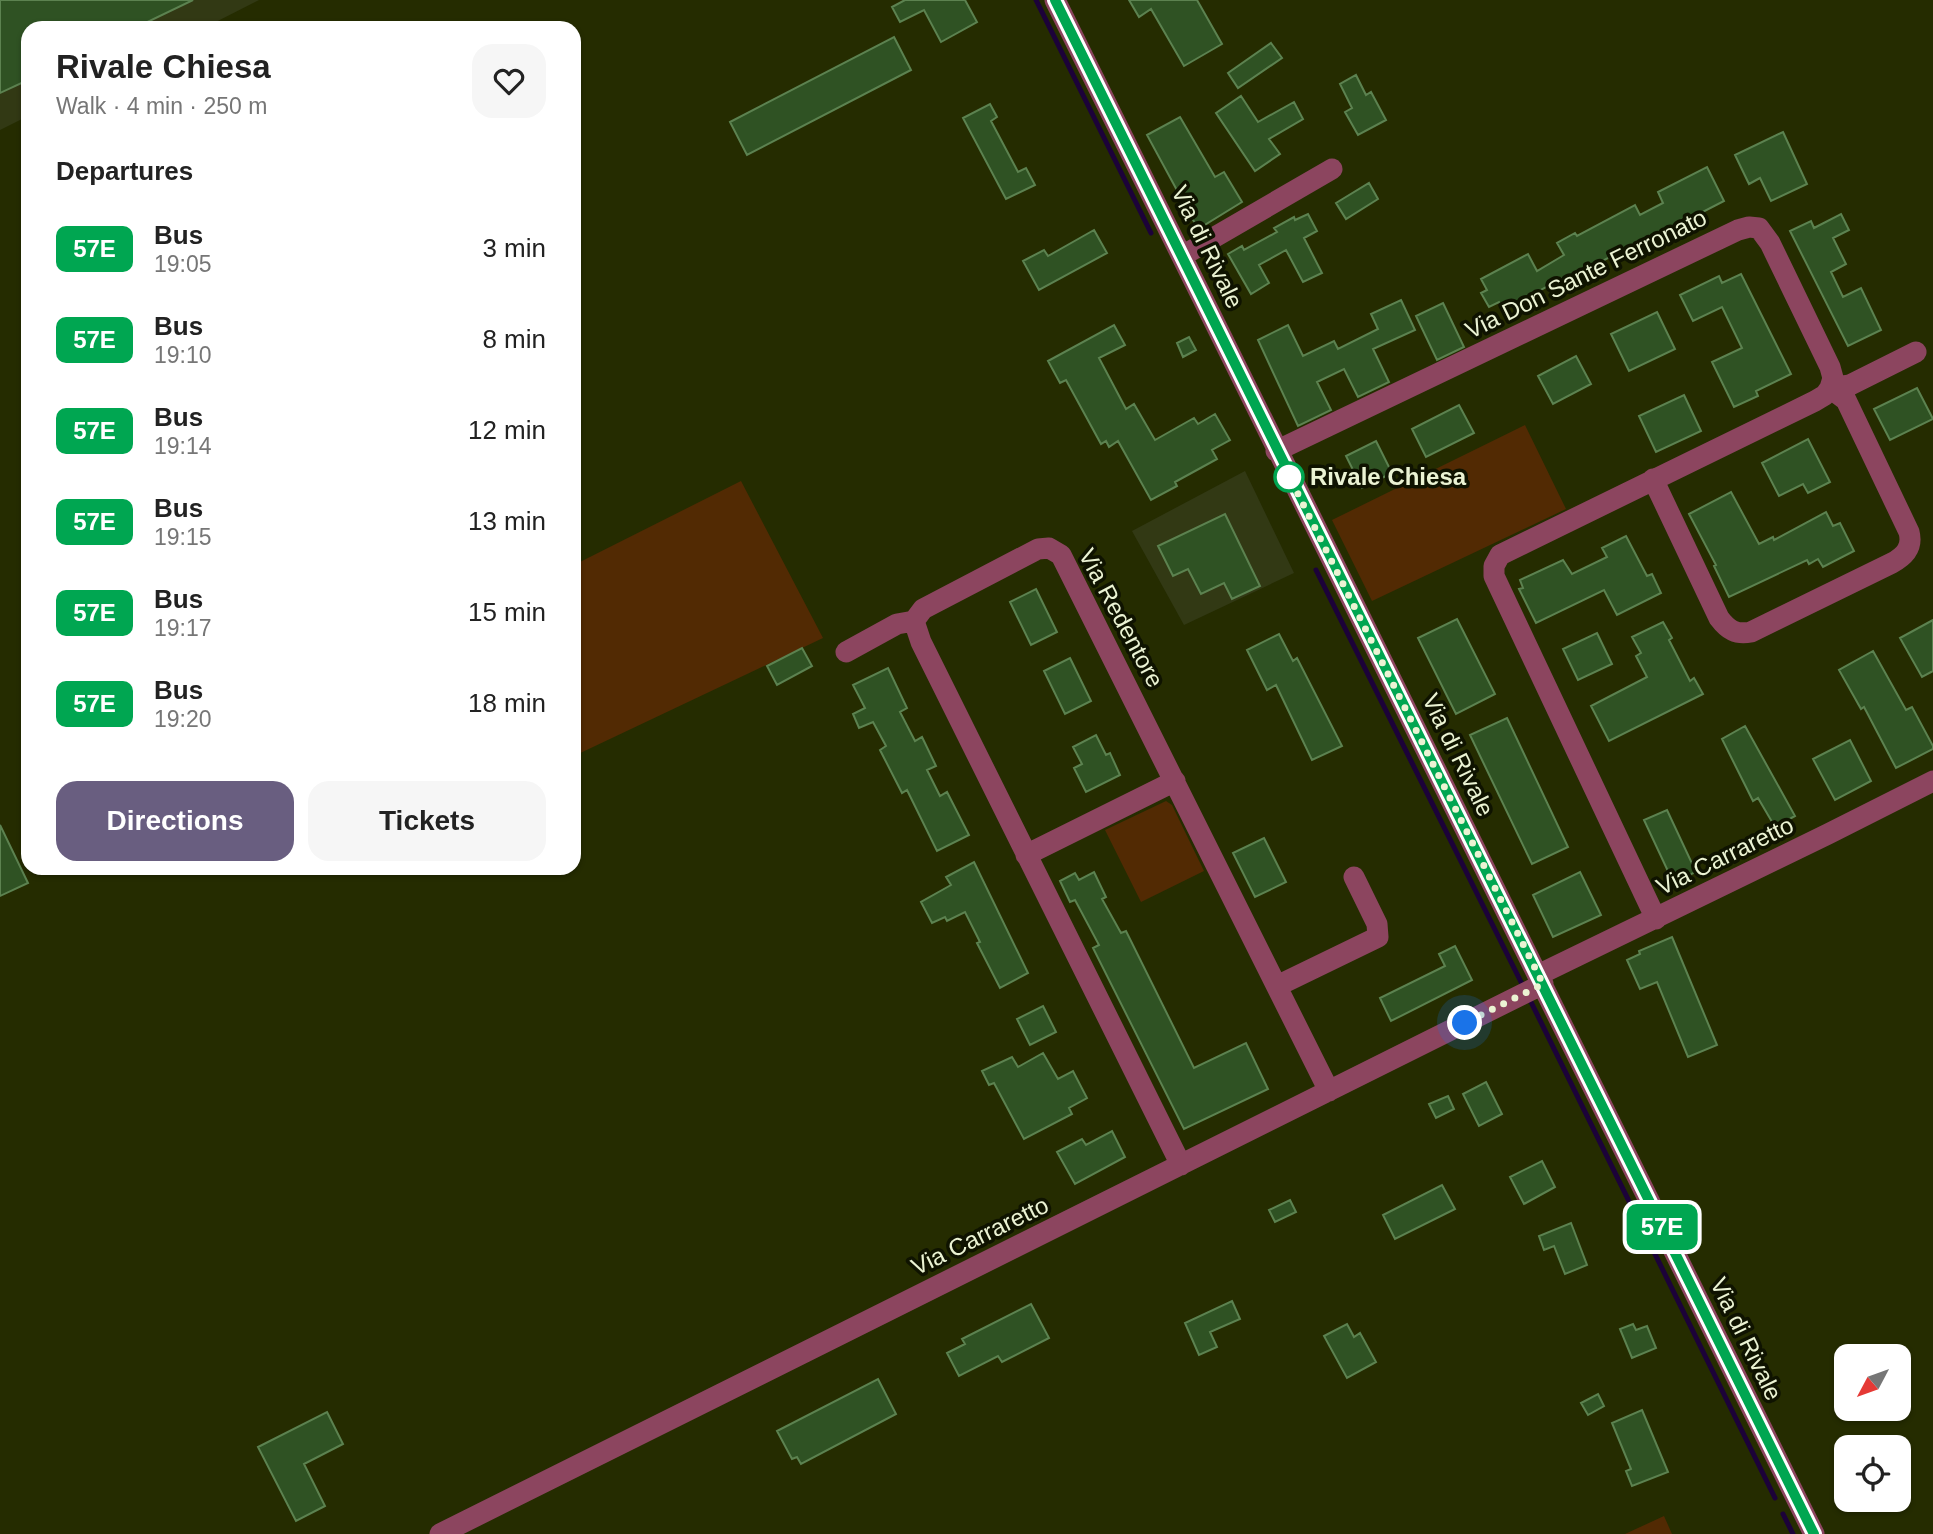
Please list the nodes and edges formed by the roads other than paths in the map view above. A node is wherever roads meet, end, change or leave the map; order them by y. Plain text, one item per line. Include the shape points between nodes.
1 (1055, 0) edge
2 (1332, 169) dead end
3 (1182, 256) junction
4 (1916, 352) dead end
5 (1830, 388) junction
6 (1276, 451) junction
7 (1653, 479) junction
8 (914, 621) junction
9 (846, 652) dead end
10 (1175, 780) junction
11 (1933, 781) edge
12 (1026, 855) junction
13 (1354, 877) dead end
14 (1656, 919) junction
15 (1541, 979) junction
16 (1277, 986) junction
17 (1329, 1091) junction
18 (1181, 1165) junction
19 (440, 1534) edge
20 (1814, 1534) edge

1 - 3 street, Via di Rivale
2 - 3 street
3 - 6 street, Via di Rivale
4 - 5 street via 1850,385
5 - 6 street, Via Don Sante Ferronato via 1830,367 1770,243 1759,228 1749,227
5 - 7 street via 1815,401
5 - 7 street via 1846,400 1909,532 1908,550 1892,563 1751,632 1734,632 1719,618
6 - 15 street, Via di Rivale via 1369,618
7 - 14 street via 1500,555 1494,576
8 - 9 street, Via Redentore via 897,624
8 - 10 street, Via Redentore via 923,609 1031,552 1044,547 1055,550 1067,564
8 - 12 street
10 - 12 street
10 - 16 street, Via Redentore
11 - 14 street, Via Carraretto
12 - 18 street
13 - 16 street via 1377,924 1378,937
14 - 15 street, Via Carraretto
15 - 17 street, Via Carraretto
15 - 20 street, Via di Rivale
16 - 17 street, Via Redentore
17 - 18 street, Via Carraretto
18 - 19 street, Via Carraretto

